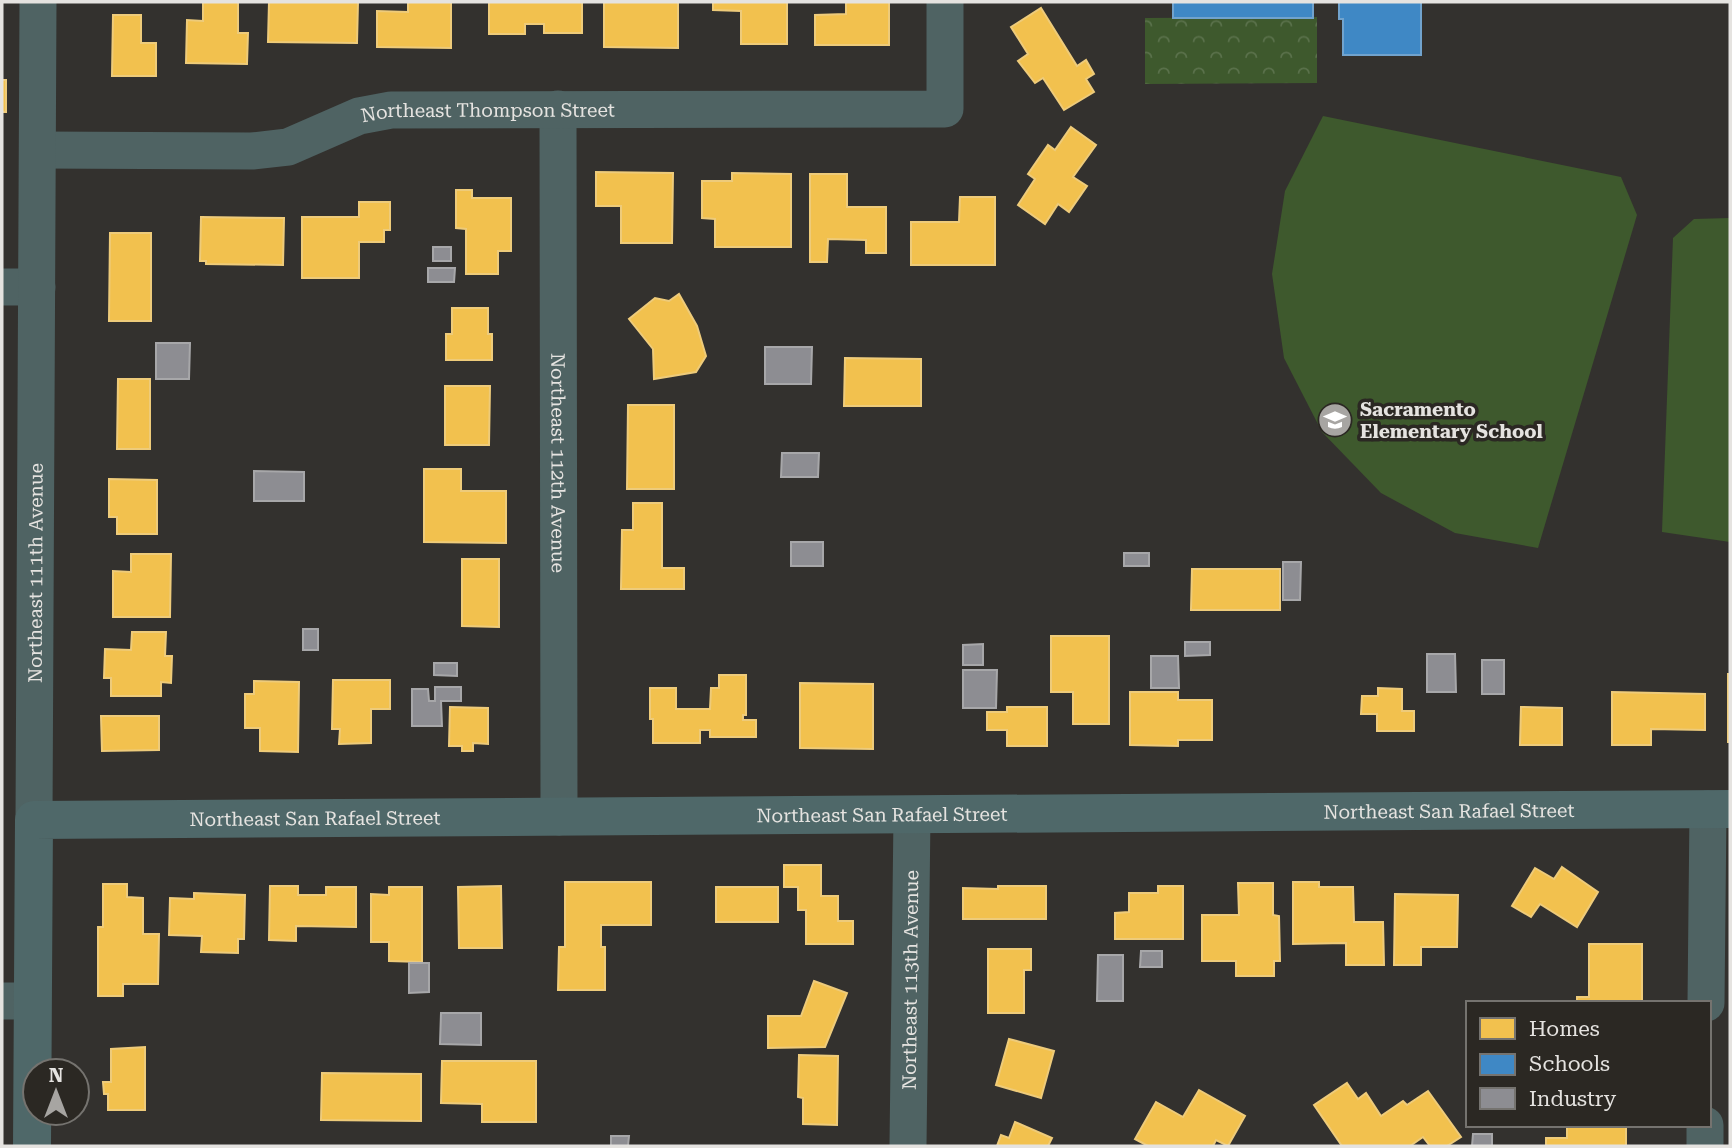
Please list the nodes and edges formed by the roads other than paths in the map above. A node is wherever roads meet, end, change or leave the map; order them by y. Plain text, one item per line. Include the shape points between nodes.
1 (38, 2) edge
2 (945, 2) edge
3 (558, 109) junction
4 (38, 150) junction
5 (19, 287) edge
6 (18, 641) edge
7 (1719, 809) edge
8 (912, 815) junction
9 (559, 817) junction
10 (34, 820) junction
11 (17, 1001) edge
12 (1706, 1001) edge
13 (1705, 1127) edge
14 (32, 1146) edge
15 (908, 1146) edge
16 (1705, 1146) edge

1 - 4 street, Northeast 111th Avenue
2 - 3 street, Northeast Thompson Street via 945,109
3 - 4 street, Northeast Thompson Street via 391,110 359,116 288,147 252,151
3 - 9 street, Northeast 112th Avenue
4 - 5 street, Northeast 111th Avenue
5 - 6 street, Northeast 111th Avenue
6 - 10 street, Northeast 111th Avenue
7 - 8 street, Northeast San Rafael Street
7 - 12 street
8 - 9 street, Northeast San Rafael Street
8 - 15 street, Northeast 113th Avenue
9 - 10 street, Northeast San Rafael Street
10 - 11 street, Northeast 111th Avenue
11 - 14 street, Northeast 111th Avenue
13 - 16 street

